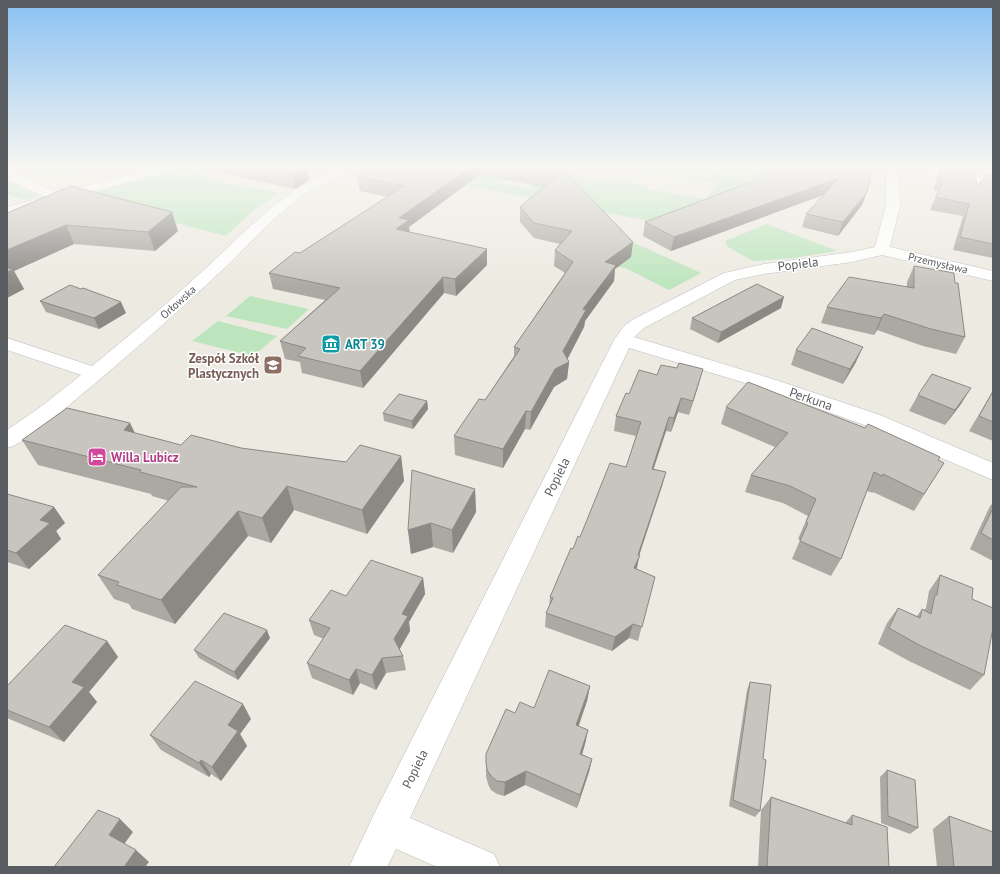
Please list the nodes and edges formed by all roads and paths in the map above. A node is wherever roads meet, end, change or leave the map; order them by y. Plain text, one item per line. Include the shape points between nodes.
1 (22, 207) edge
2 (280, 207) edge
3 (892, 207) edge
4 (7, 211) edge
5 (882, 250) junction
6 (993, 276) edge
7 (623, 340) junction
8 (7, 344) edge
9 (95, 373) junction
10 (7, 441) edge
11 (993, 472) edge
12 (387, 827) junction
13 (368, 867) edge
14 (481, 867) edge

1 - 4 street
2 - 9 street, Orłowska via 171,309
3 - 5 street
5 - 6 street, Przemysława
5 - 7 street, Popiela via 852,257 764,268 730,276 638,324
7 - 11 street, Perkuna via 768,384 872,420
7 - 12 street, Popiela
8 - 9 street
9 - 10 street, Orłowska
12 - 13 street, Popiela
12 - 14 street

